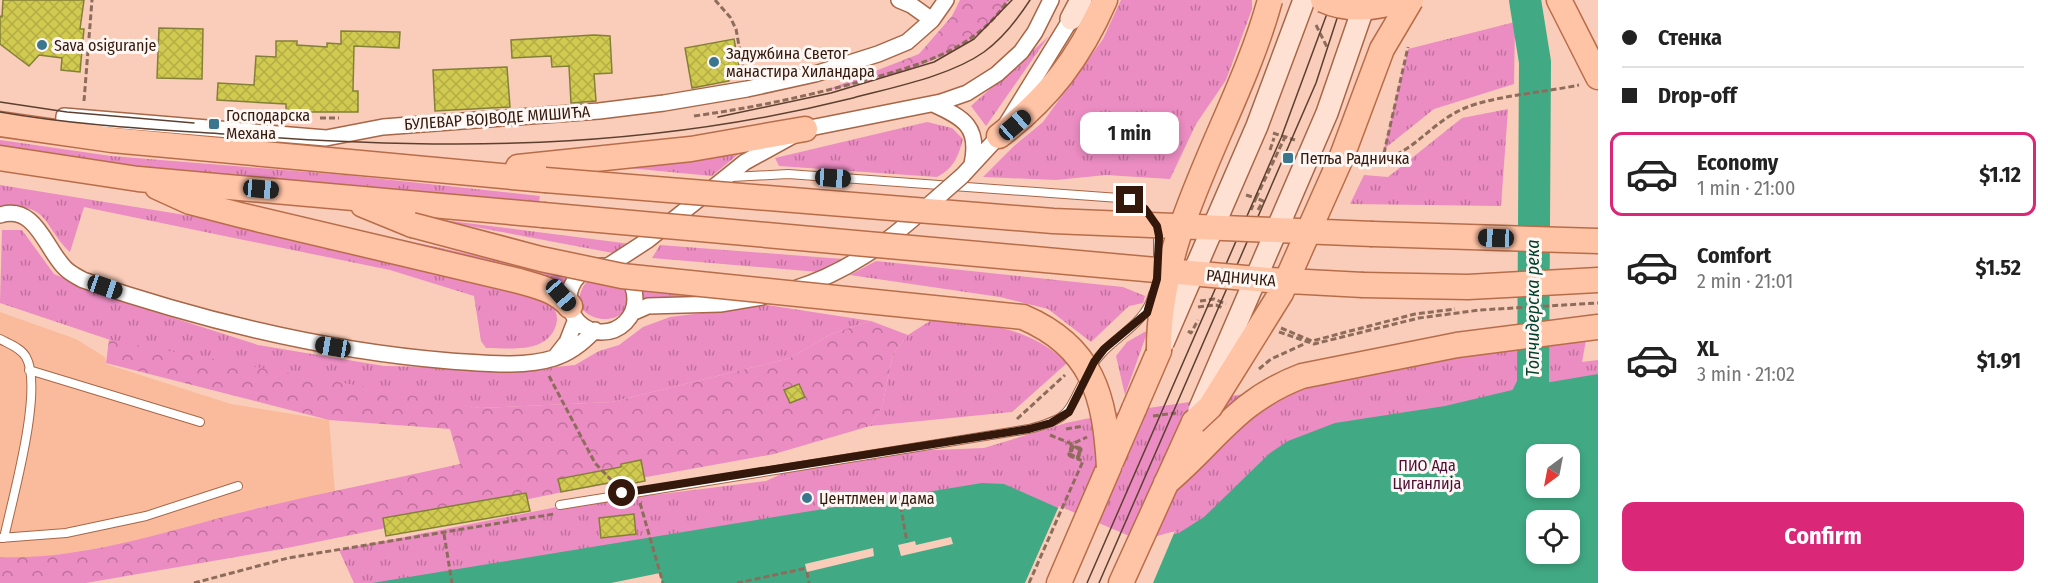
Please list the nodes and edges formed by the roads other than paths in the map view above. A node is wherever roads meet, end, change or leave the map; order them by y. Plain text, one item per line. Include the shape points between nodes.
1 (899, 0) edge
2 (946, 0) edge
3 (1051, 0) edge
4 (1081, 0) edge
5 (1105, 0) edge
6 (1270, 0) edge
7 (1304, 0) edge
8 (1366, 0) edge
9 (1400, 0) edge
10 (1411, 0) edge
11 (1559, 0) edge
12 (1318, 10) edge
13 (932, 20) junction
14 (1082, 22) junction
15 (1589, 81) edge
16 (933, 104) junction
17 (0, 124) edge
18 (805, 129) junction
19 (63, 134) junction
20 (999, 136) joint
21 (5, 164) edge
22 (419, 168) junction
23 (967, 170) junction
24 (724, 178) junction
25 (138, 179) junction
26 (338, 195) junction
27 (929, 208) junction
28 (0, 215) edge
29 (648, 240) junction
30 (1598, 241) edge
31 (608, 266) junction
32 (1598, 280) edge
33 (633, 285) junction
34 (573, 312) junction
35 (632, 313) junction
36 (1598, 327) edge
37 (595, 330) junction
38 (0, 339) edge
39 (1159, 351) junction
40 (548, 360) junction
41 (29, 370) junction
42 (200, 422) dead end
43 (1194, 422) junction
44 (1109, 467) junction
45 (1166, 483) junction
46 (238, 486) dead end
47 (559, 509) road end
48 (2, 538) edge
49 (1059, 583) edge
50 (1121, 583) edge

1 - 13 street
2 - 13 street, БУЛЕВАР ВОЈВОДЕ МИШИЋА
3 - 16 street via 1031,38 1009,64 983,84
4 - 14 main road
5 - 14 main road
6 - 39 main road, bridge via 1252,59 1179,232 1160,314
7 - 39 main road, bridge via 1257,126
8 - 43 main road, bridge via 1327,113
9 - 12 main road, bridge via 1364,8
10 - 43 main road, bridge via 1382,49 1342,156 1281,293 1210,407
11 - 15 main road
13 - 19 street, БУЛЕВАР ВОЈВОДЕ МИШИЋА via 907,42 892,49 815,74 747,89 599,111 383,127 326,138 64,116
14 - 20 main road via 1065,73 1040,104
16 - 18 street
16 - 23 street via 969,126 975,141
17 - 19 main road
18 - 22 main road via 691,149 583,161 519,167
18 - 24 street
19 - 22 main road
20 - 23 street
21 - 25 main road
22 - 27 main road, bridge
23 - 27 street, bridge
24 - 29 street
24 - 47 lane via 788,174 1130,200 1145,209 1157,226 1160,247 1156,282 1144,316 1104,349 1069,412 1051,423 622,493
25 - 26 main road
25 - 34 main road via 190,202 540,287 561,295
26 - 32 main road, РАДНИЧКА, bridge via 1268,280 1363,285 1476,301 1567,282
26 - 44 main road, bridge via 412,225 622,276 1023,317 1060,337 1095,382 1104,414
27 - 30 main road, bridge via 1064,222
27 - 35 street via 877,249 817,282 745,300 648,306
28 - 40 street via 27,218 64,268 83,280 253,331 365,353 466,362
29 - 31 street
29 - 33 street via 636,263
31 - 33 street via 623,273
31 - 34 street via 590,268 575,279 571,288
33 - 35 street
34 - 37 street
34 - 40 street via 567,342
35 - 37 street via 620,326 604,332
36 - 45 main road via 1457,345 1302,376 1236,414
37 - 40 street via 573,350
38 - 41 lane via 27,357
39 - 44 main road, bridge
41 - 42 lane
41 - 48 lane via 33,387
43 - 45 main road
44 - 49 main road
45 - 50 main road
46 - 48 lane via 146,516 66,533

